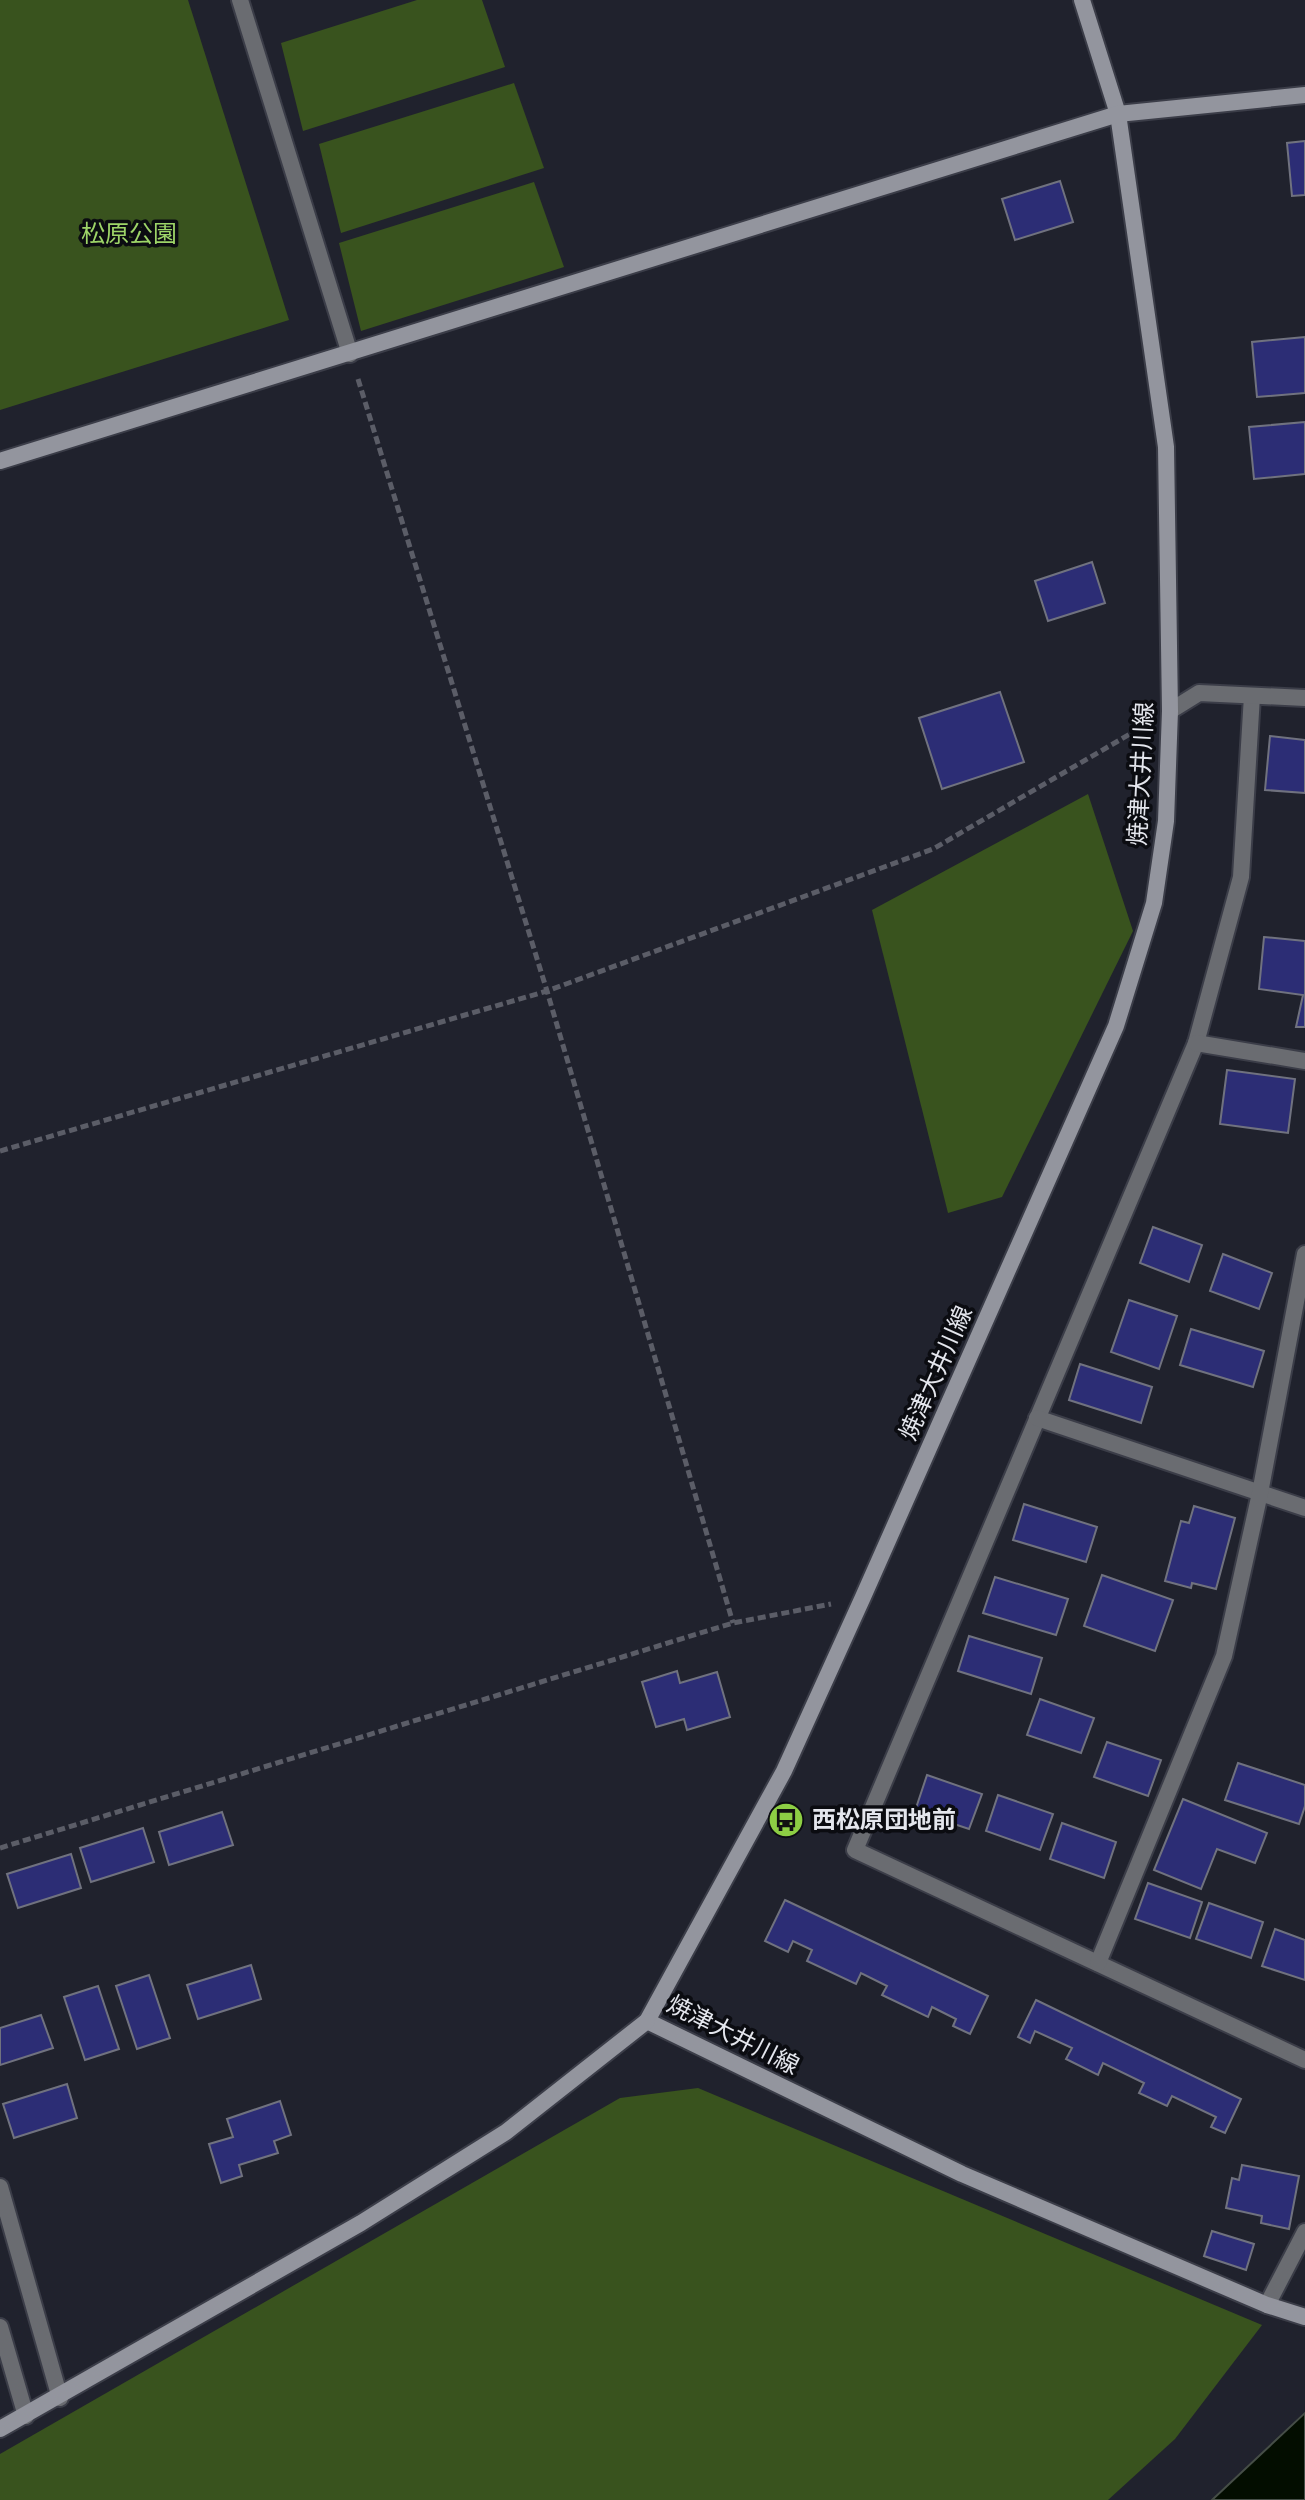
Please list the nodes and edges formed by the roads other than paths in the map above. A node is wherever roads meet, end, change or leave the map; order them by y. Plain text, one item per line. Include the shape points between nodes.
1 (240, 0) edge
2 (1082, 0) edge
3 (1305, 95) edge
4 (1118, 114) junction
5 (350, 354) junction
6 (0, 461) edge
7 (1252, 696) junction
8 (1305, 698) edge
9 (1170, 711) junction
10 (1196, 1043) junction
11 (1305, 1061) edge
12 (1305, 1254) edge
13 (1037, 1418) junction
14 (1260, 1493) junction
15 (1305, 1508) edge
16 (1098, 1963) junction
17 (647, 2021) junction
18 (1305, 2060) edge
19 (0, 2187) edge
20 (1305, 2232) edge
21 (1267, 2305) junction
22 (1305, 2317) edge
23 (0, 2327) edge
24 (60, 2398) junction
25 (26, 2416) junction
26 (0, 2429) edge

1 - 5 street
2 - 4 main road, 焼津大井川線
3 - 4 main road
4 - 5 main road
4 - 9 main road, 焼津大井川線 via 1166,447
5 - 6 main road
7 - 8 street
7 - 9 street via 1199,693
7 - 10 street via 1241,877
9 - 17 main road, 焼津大井川線 via 1166,821 1154,903 1116,1026 784,1771
10 - 11 street
10 - 13 street
12 - 14 street
13 - 14 street
13 - 16 street via 855,1850
14 - 15 street
14 - 16 street via 1224,1656
16 - 18 street
17 - 21 main road, 焼津大井川線 via 962,2174
17 - 24 main road via 506,2132
19 - 24 street
20 - 21 street
21 - 22 main road, 焼津大井川線
23 - 25 street
24 - 25 main road
25 - 26 main road

